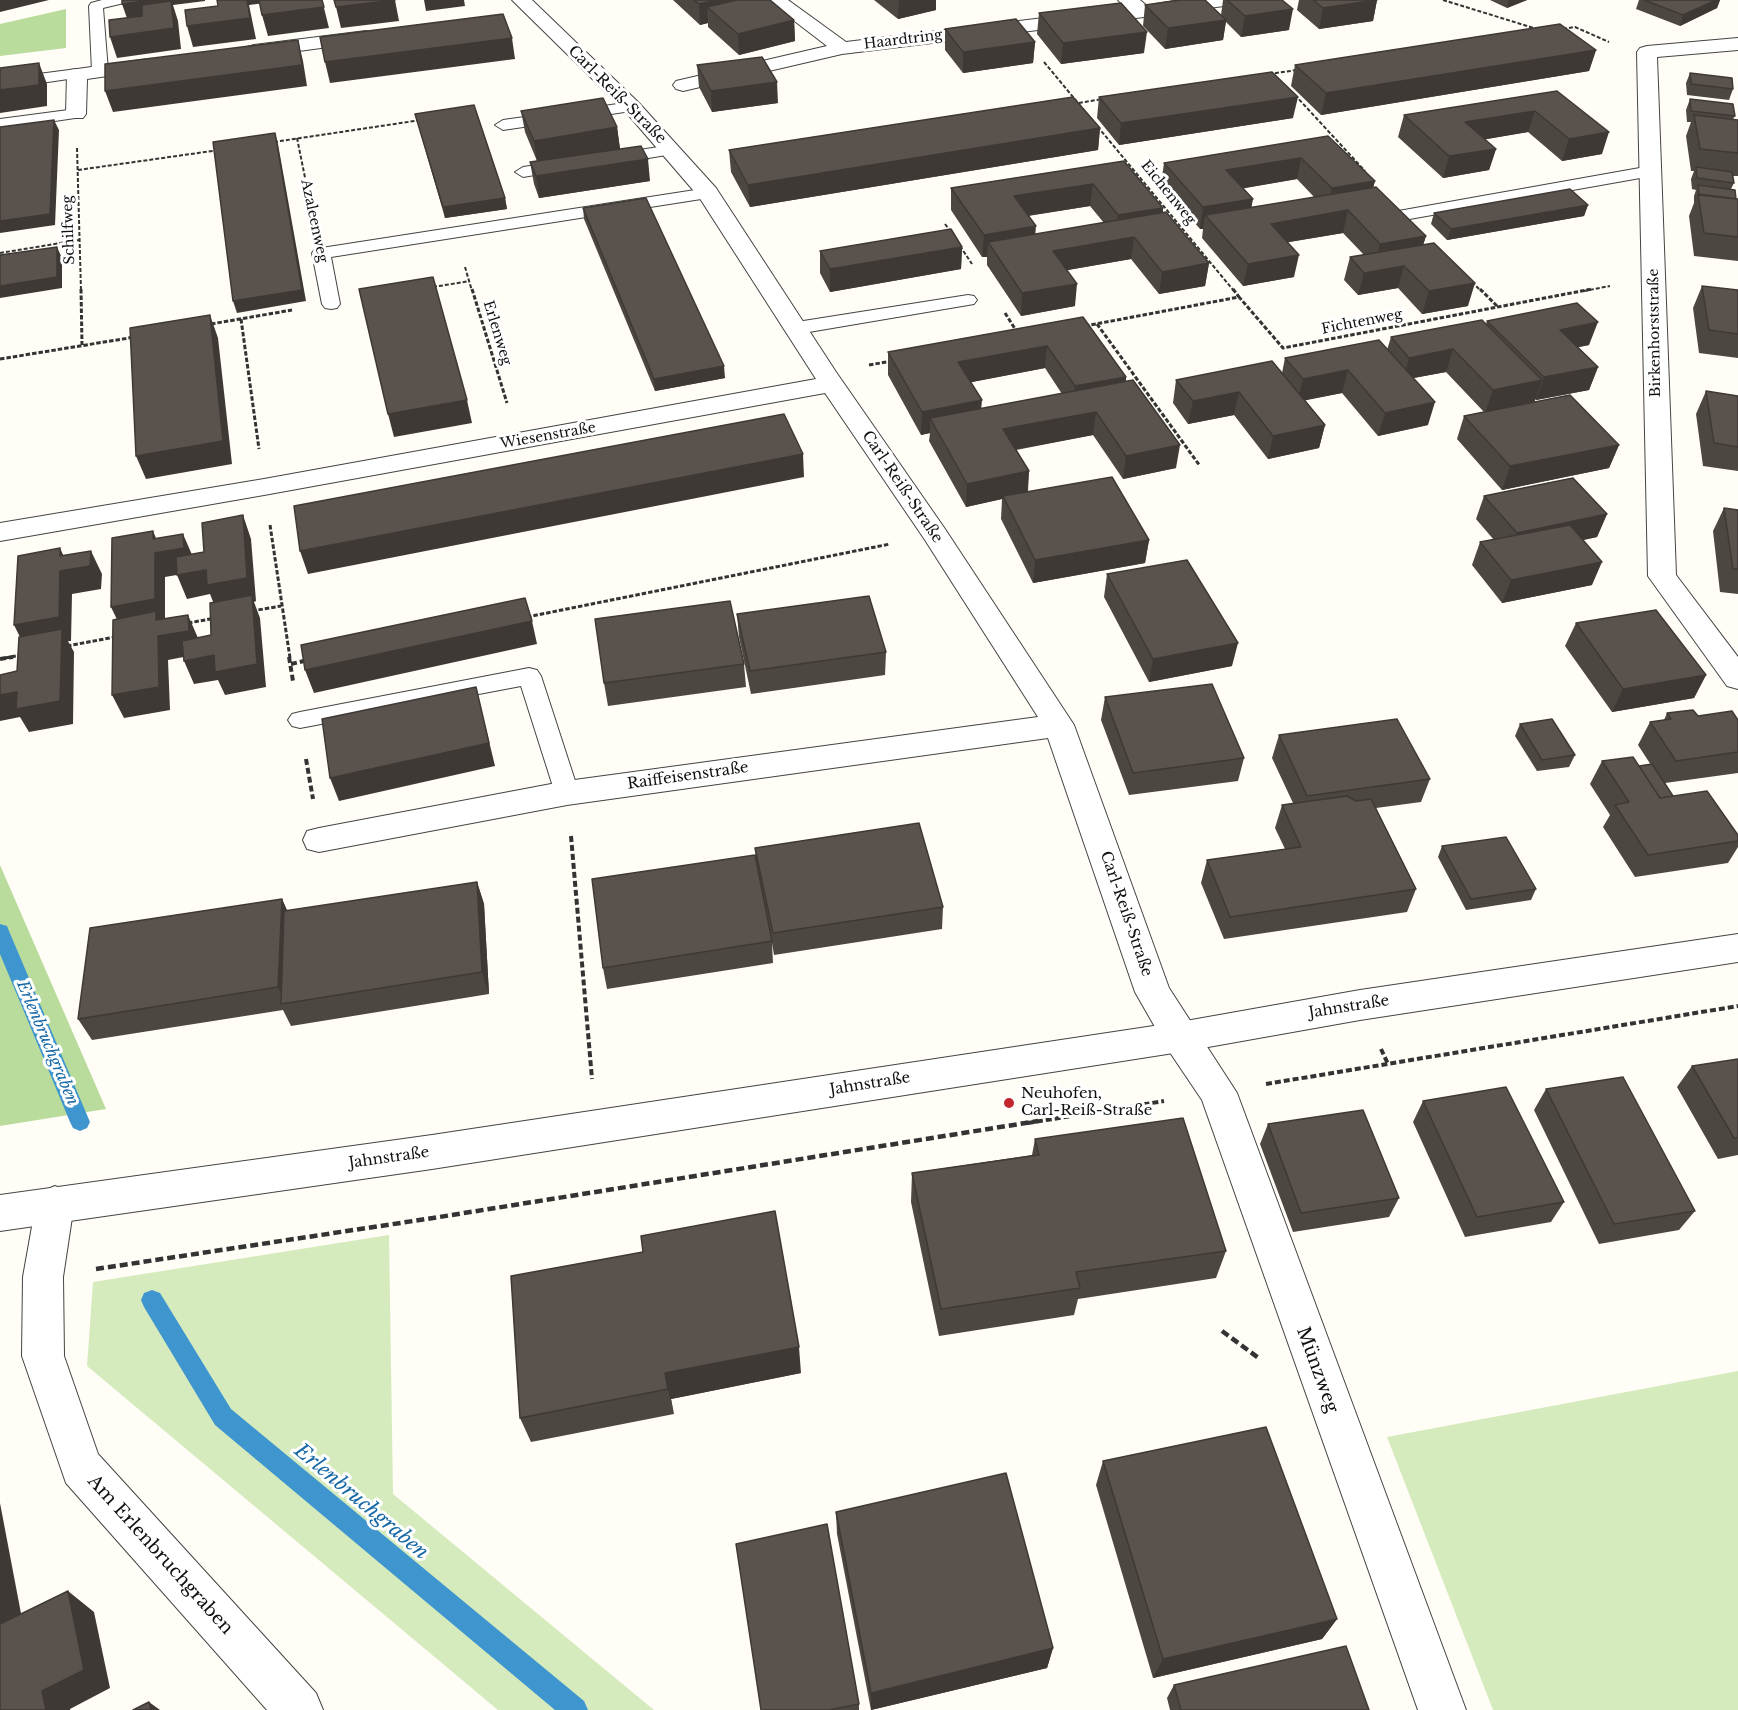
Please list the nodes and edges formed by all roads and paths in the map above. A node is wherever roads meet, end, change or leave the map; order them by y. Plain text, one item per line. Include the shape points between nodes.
1 (119, 0) edge
2 (521, 0) edge
3 (776, 0) edge
4 (1127, 0) edge
5 (1224, 0) edge
6 (1443, 0) edge
7 (1144, 11) junction
8 (537, 16) junction
9 (513, 19) dead end
10 (1014, 27) junction
11 (1537, 29) edge
12 (1561, 30) edge
13 (383, 35) edge
14 (1738, 44) edge
15 (842, 48) junction
16 (1647, 52) junction
17 (230, 54) edge
18 (171, 62) edge
19 (1297, 70) edge
20 (100, 71) junction
21 (77, 74) junction
22 (1263, 75) edge
23 (0, 84) edge
24 (683, 85) dead end
25 (1103, 99) edge
26 (1080, 103) junction
27 (1069, 105) edge
28 (632, 107) junction
29 (76, 114) junction
30 (426, 119) edge
31 (0, 124) edge
32 (503, 125) dead end
33 (297, 138) junction
34 (274, 142) edge
35 (228, 148) edge
36 (672, 150) junction
37 (78, 170) junction
38 (1651, 171) junction
39 (523, 172) dead end
40 (708, 193) junction
41 (1404, 215) edge
42 (454, 232) junction
43 (80, 240) junction
44 (0, 253) edge
45 (321, 253) junction
46 (1654, 278) junction
47 (470, 281) junction
48 (424, 288) edge
49 (1239, 297) junction
50 (968, 300) dead end
51 (331, 304) joint
52 (241, 319) junction
53 (1097, 324) junction
54 (207, 325) edge
55 (797, 328) junction
56 (1076, 328) edge
57 (139, 336) edge
58 (82, 345) junction
59 (0, 359) edge
60 (898, 360) edge
61 (828, 378) junction
62 (519, 441) junction
63 (1200, 466) dead end
64 (264, 487) junction
65 (0, 532) edge
66 (935, 535) junction
67 (246, 612) edge
68 (223, 617) edge
69 (525, 617) edge
70 (187, 623) edge
71 (117, 636) edge
72 (58, 648) edge
73 (23, 654) edge
74 (0, 658) edge
75 (314, 659) edge
76 (291, 664) dead end
77 (1738, 679) edge
78 (300, 720) dead end
79 (1059, 724) junction
80 (567, 793) junction
81 (319, 840) dead end
82 (1738, 948) edge
83 (1738, 1006) edge
84 (1179, 1037) junction
85 (1218, 1092) junction
86 (596, 1126) junction
87 (55, 1204) junction
88 (0, 1213) edge
89 (43, 1277) junction
90 (299, 1710) edge
91 (1442, 1710) edge

1 - 20 lane via 96,6
2 - 8 street, Carl-Reiß-Straße
3 - 15 street, Haardtring
4 - 7 street
5 - 7 street, Haardtring
6 - 11 path
7 - 10 street, Haardtring
8 - 9 street
8 - 28 street, Carl-Reiß-Straße
10 - 15 street, Haardtring
10 - 26 path, Eichenweg
12 - 16 path via 1575,27 1624,49
13 - 17 street
14 - 16 street
15 - 24 street, Haardtring
16 - 38 street, Birkenhorststraße
18 - 20 street
19 - 22 path
20 - 21 street
21 - 23 lane
21 - 29 street
25 - 26 path
26 - 27 path
26 - 49 path, Eichenweg
28 - 32 lane
28 - 36 street, Carl-Reiß-Straße
29 - 31 lane
29 - 37 path, Schilfweg
30 - 33 path
33 - 34 path
33 - 45 path, Azaleenweg
35 - 37 path
36 - 39 lane
36 - 40 street, Carl-Reiß-Straße
37 - 43 path, Schilfweg
38 - 41 lane
38 - 46 street, Birkenhorststraße
40 - 42 lane
40 - 55 street, Carl-Reiß-Straße
42 - 45 lane
42 - 47 path, Erlenweg
43 - 44 path
43 - 58 path, Schilfweg
45 - 51 lane, Azaleenweg
46 - 49 path, Fichtenweg via 1283,348
46 - 77 street, Birkenhorststraße via 1662,576
47 - 48 path
47 - 62 path, Erlenweg
49 - 53 path
50 - 55 lane
51 - 52 path
52 - 54 path
52 - 64 path
53 - 56 path
53 - 63 path
55 - 61 street, Carl-Reiß-Straße
57 - 58 path
58 - 59 path
60 - 61 path
61 - 62 street, Wiesenstraße
61 - 66 street, Carl-Reiß-Straße
62 - 64 street, Wiesenstraße
64 - 65 street, Wiesenstraße
64 - 67 path via 281,606
66 - 69 path
66 - 79 street, Carl-Reiß-Straße
68 - 70 path
71 - 72 path
73 - 74 path
75 - 76 path
78 - 80 lane via 529,676
79 - 80 street, Raiffeisenstraße
79 - 84 street, Carl-Reiß-Straße via 1153,992
80 - 81 street, Raiffeisenstraße
80 - 86 path
82 - 84 street, Jahnstraße via 1360,1005
83 - 85 path
84 - 85 street, Münzweg
84 - 86 street, Jahnstraße
85 - 89 path
85 - 91 street, Münzweg
86 - 87 street, Jahnstraße
87 - 88 street, Jahnstraße
87 - 89 street, Am Erlenbruchgraben
89 - 90 street, Am Erlenbruchgraben via 43,1356 81,1468

